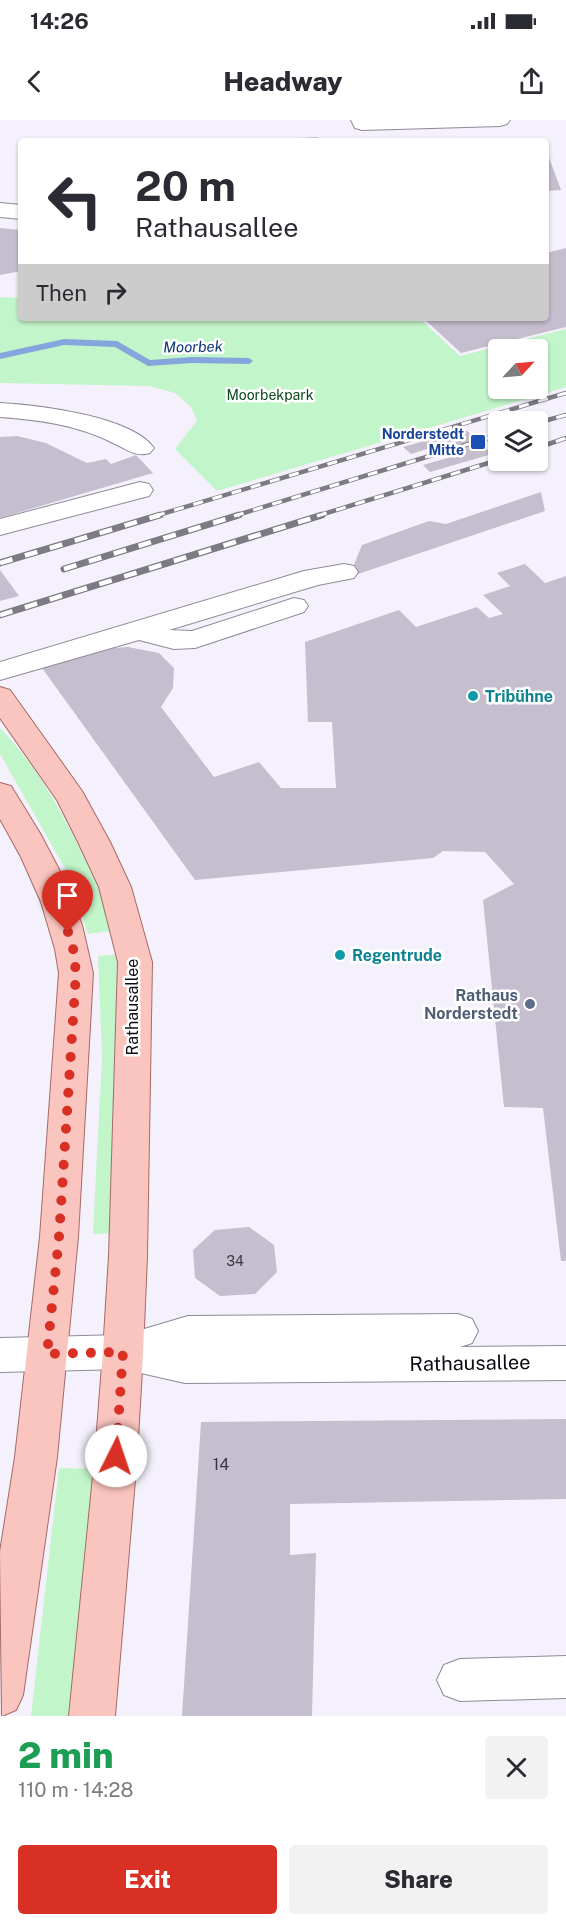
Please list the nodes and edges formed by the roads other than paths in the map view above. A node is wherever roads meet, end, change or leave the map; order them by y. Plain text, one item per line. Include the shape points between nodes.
1 (361, 120) edge
2 (500, 120) edge
3 (0, 210) edge
4 (18, 212) edge
5 (0, 411) edge
6 (141, 448) dead end
7 (140, 490) dead end
8 (0, 527) edge
9 (344, 572) dead end
10 (294, 606) dead end
11 (138, 631) junction
12 (0, 671) edge
13 (0, 696) edge
14 (13, 726) edge
15 (0, 793) edge
16 (458, 1331) dead end
17 (123, 1352) junction
18 (47, 1354) junction
19 (0, 1355) edge
20 (566, 1363) edge
21 (566, 1677) edge
22 (460, 1680) dead end
23 (0, 1695) edge
24 (92, 1716) edge

1 - 2 street via 362,124
3 - 4 street
5 - 6 street via 60,416 93,424
7 - 8 street
9 - 11 street via 314,576
10 - 11 street via 195,639 174,640
11 - 12 street
13 - 14 main road, Rathausallee
14 - 17 main road, Rathausallee via 71,798 94,842 115,887 135,962
15 - 18 main road via 57,900 73,948 76,973 59,1237
16 - 17 street via 188,1333
17 - 18 street, Rathausallee
17 - 20 street, Rathausallee via 186,1366
17 - 24 main road, Rathausallee
18 - 19 street, Rathausallee
18 - 23 main road via 36,1457
21 - 22 street

